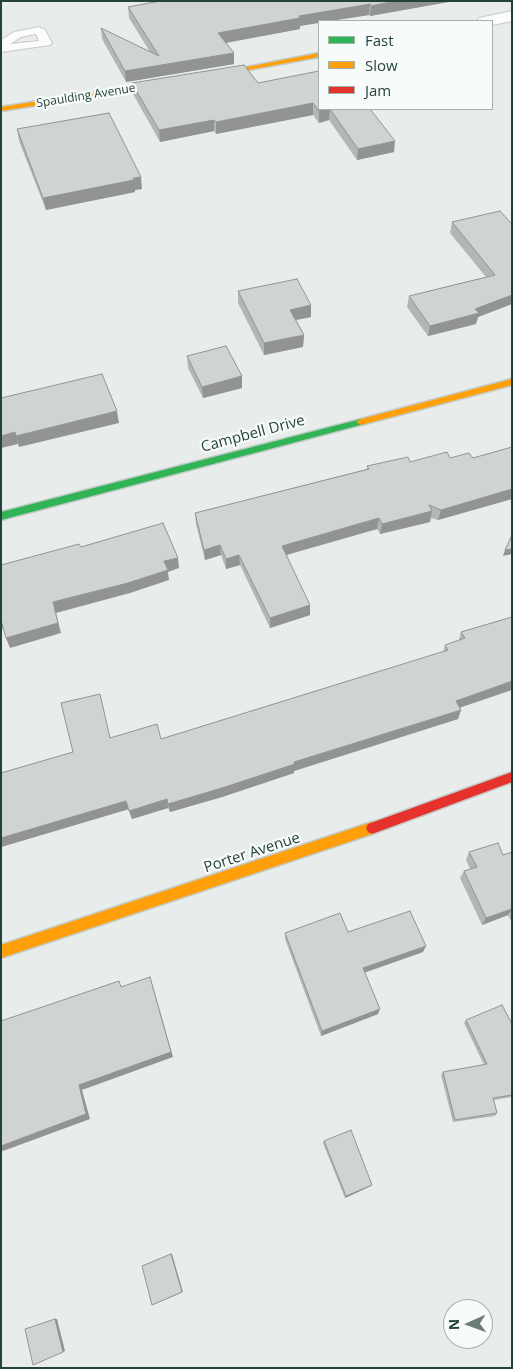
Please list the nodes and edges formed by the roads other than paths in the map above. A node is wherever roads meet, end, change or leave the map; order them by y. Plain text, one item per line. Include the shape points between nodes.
1 (512, 16) edge
2 (490, 20) edge
3 (318, 55) edge
4 (1, 110) edge
5 (512, 382) edge
6 (1, 516) edge
7 (512, 777) edge
8 (1, 952) edge

1 - 2 street
3 - 4 street, Spaulding Avenue
5 - 6 street, Campbell Drive
7 - 8 street, Porter Avenue via 327,844

